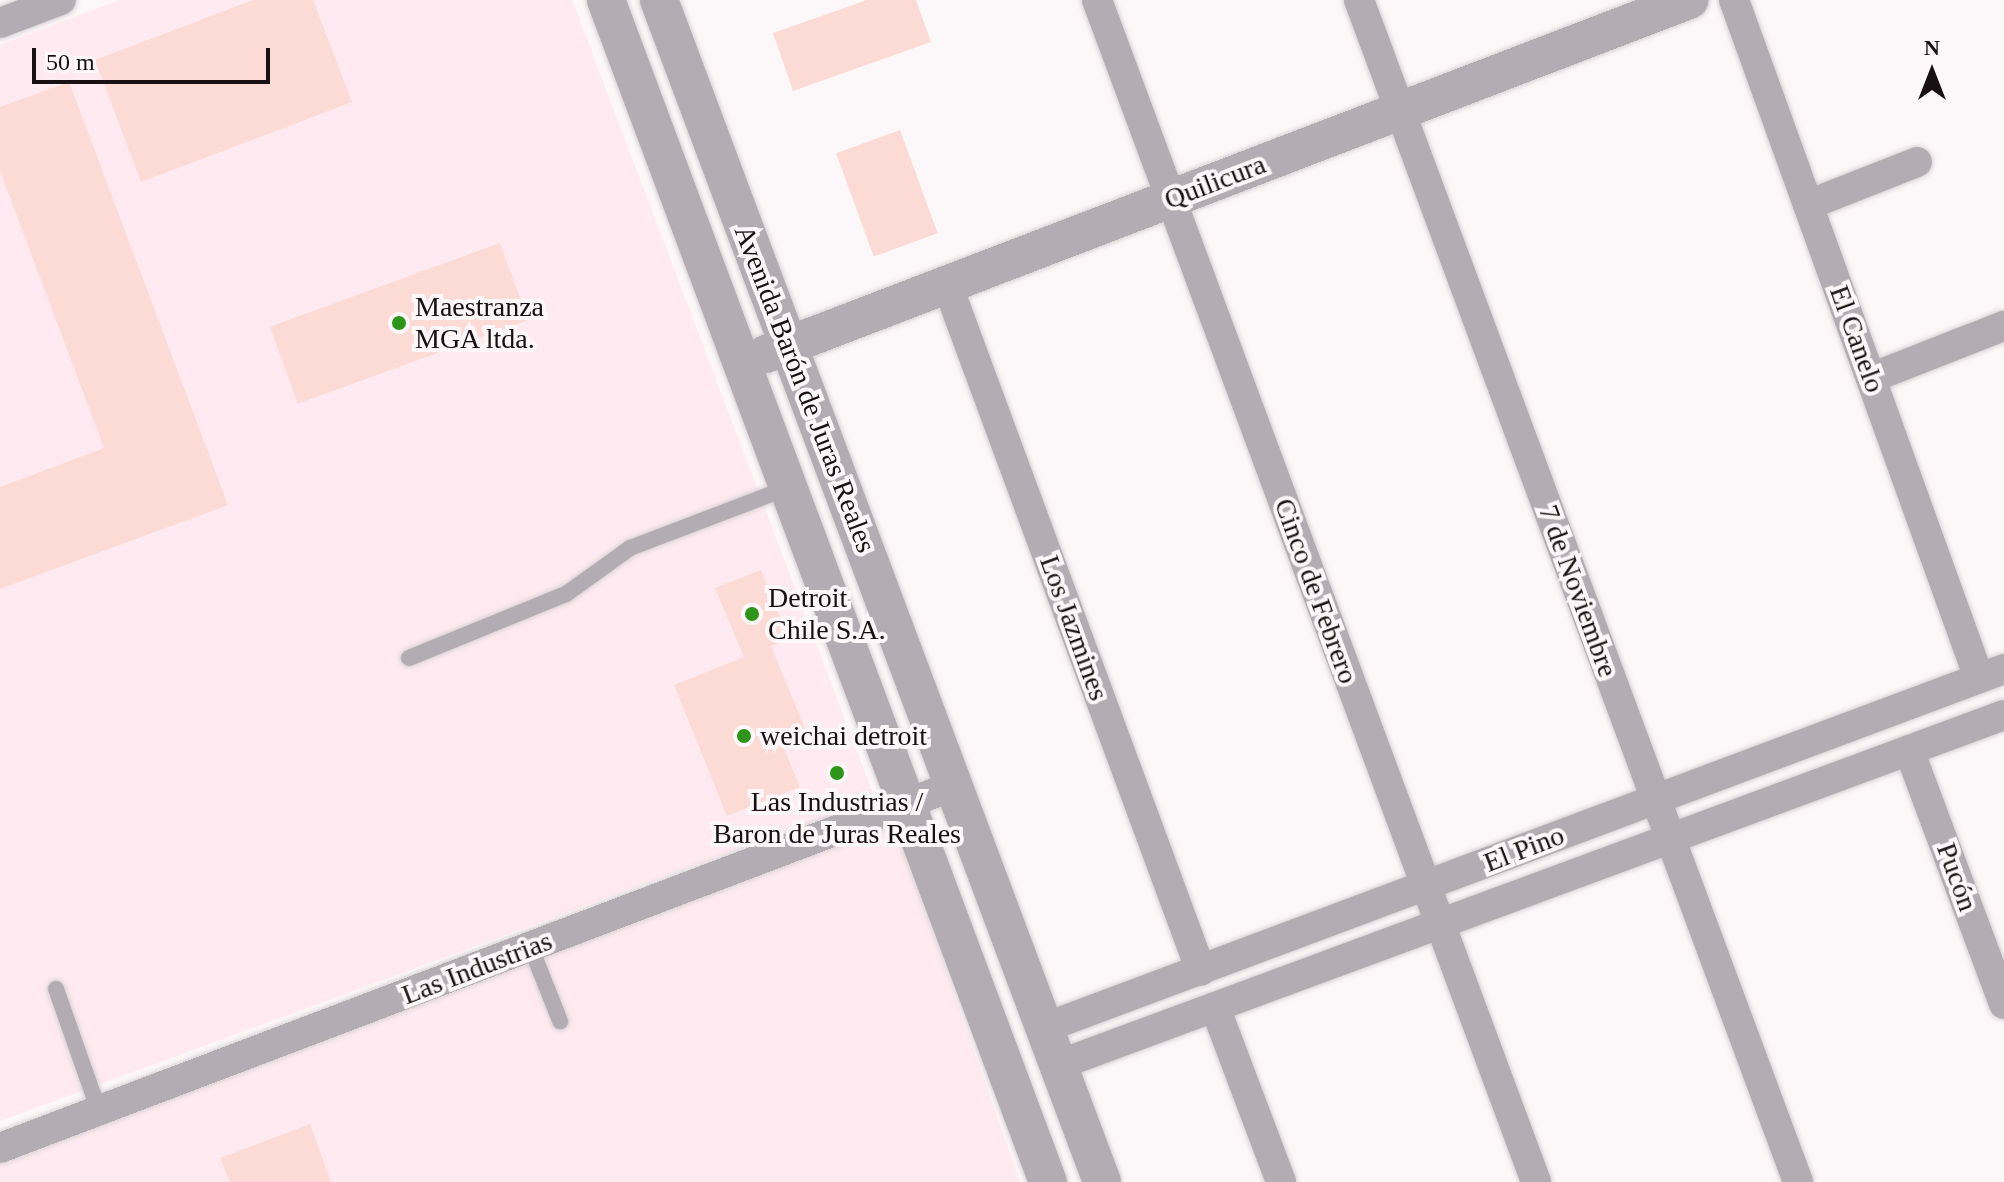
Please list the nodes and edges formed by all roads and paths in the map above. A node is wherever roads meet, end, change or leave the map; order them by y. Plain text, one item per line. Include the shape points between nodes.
1 (61, 0) edge
2 (606, 0) edge
3 (659, 0) edge
4 (1097, 0) edge
5 (1359, 0) edge
6 (1689, 0) edge
7 (1734, 0) edge
8 (1635, 10) edge
9 (2, 16) edge
10 (1400, 111) junction
11 (1917, 162) dead end
12 (1171, 199) junction
13 (1808, 205) junction
14 (947, 284) junction
15 (2004, 326) edge
16 (789, 345) junction
17 (741, 363) junction
18 (1871, 378) junction
19 (787, 488) junction
20 (409, 658) dead end
21 (1992, 673) edge
22 (2004, 715) edge
23 (1909, 750) junction
24 (953, 786) junction
25 (1656, 800) junction
26 (906, 804) junction
27 (1670, 838) junction
28 (1426, 886) junction
29 (1440, 924) junction
30 (531, 948) junction
31 (1201, 971) junction
32 (56, 989) dead end
33 (2004, 1004) edge
34 (1215, 1007) junction
35 (560, 1021) dead end
36 (1044, 1028) junction
37 (1058, 1065) junction
38 (99, 1111) junction
39 (0, 1148) edge
40 (1048, 1182) edge
41 (1102, 1182) edge
42 (1281, 1182) edge
43 (1536, 1182) edge
44 (1798, 1182) edge

1 - 9 street
2 - 17 street, Avenida Barón de Juras Reales
3 - 16 street, Avenida Barón de Juras Reales
4 - 12 street, Cinco de Febrero
5 - 10 street, 7 de Noviembre
6 - 8 street, Quilicura
7 - 13 street, El Canelo
8 - 10 street, Quilicura
10 - 12 street, Quilicura
10 - 25 street, 7 de Noviembre
11 - 13 street
12 - 14 street, Quilicura
12 - 28 street, Cinco de Febrero
13 - 18 street, El Canelo
14 - 16 street, Quilicura
14 - 31 street, Los Jazmines
15 - 18 street
16 - 17 street, Quilicura
16 - 24 street, Avenida Barón de Juras Reales
17 - 19 street, Avenida Barón de Juras Reales
18 - 21 street, El Canelo
19 - 20 lane via 630,548 566,594
19 - 26 street, Avenida Barón de Juras Reales
21 - 25 street, El Pino
22 - 23 street, El Pino
23 - 27 street, El Pino
23 - 33 street, Pucón
24 - 26 street, Las Industrias
24 - 36 street, Avenida Barón de Juras Reales
25 - 27 street, 7 de Noviembre
25 - 28 street, El Pino
26 - 30 street, Las Industrias
26 - 40 street, Avenida Barón de Juras Reales
27 - 29 street, El Pino
27 - 44 street, 7 de Noviembre
28 - 29 street, Cinco de Febrero
28 - 31 street, El Pino
29 - 34 street, El Pino
29 - 43 street, Cinco de Febrero
30 - 35 lane
30 - 38 street, Las Industrias
31 - 36 street, El Pino
32 - 38 lane
34 - 37 street, El Pino
34 - 42 street
36 - 37 street, Avenida Barón de Juras Reales
37 - 41 street, Avenida Barón de Juras Reales
38 - 39 street, Las Industrias

